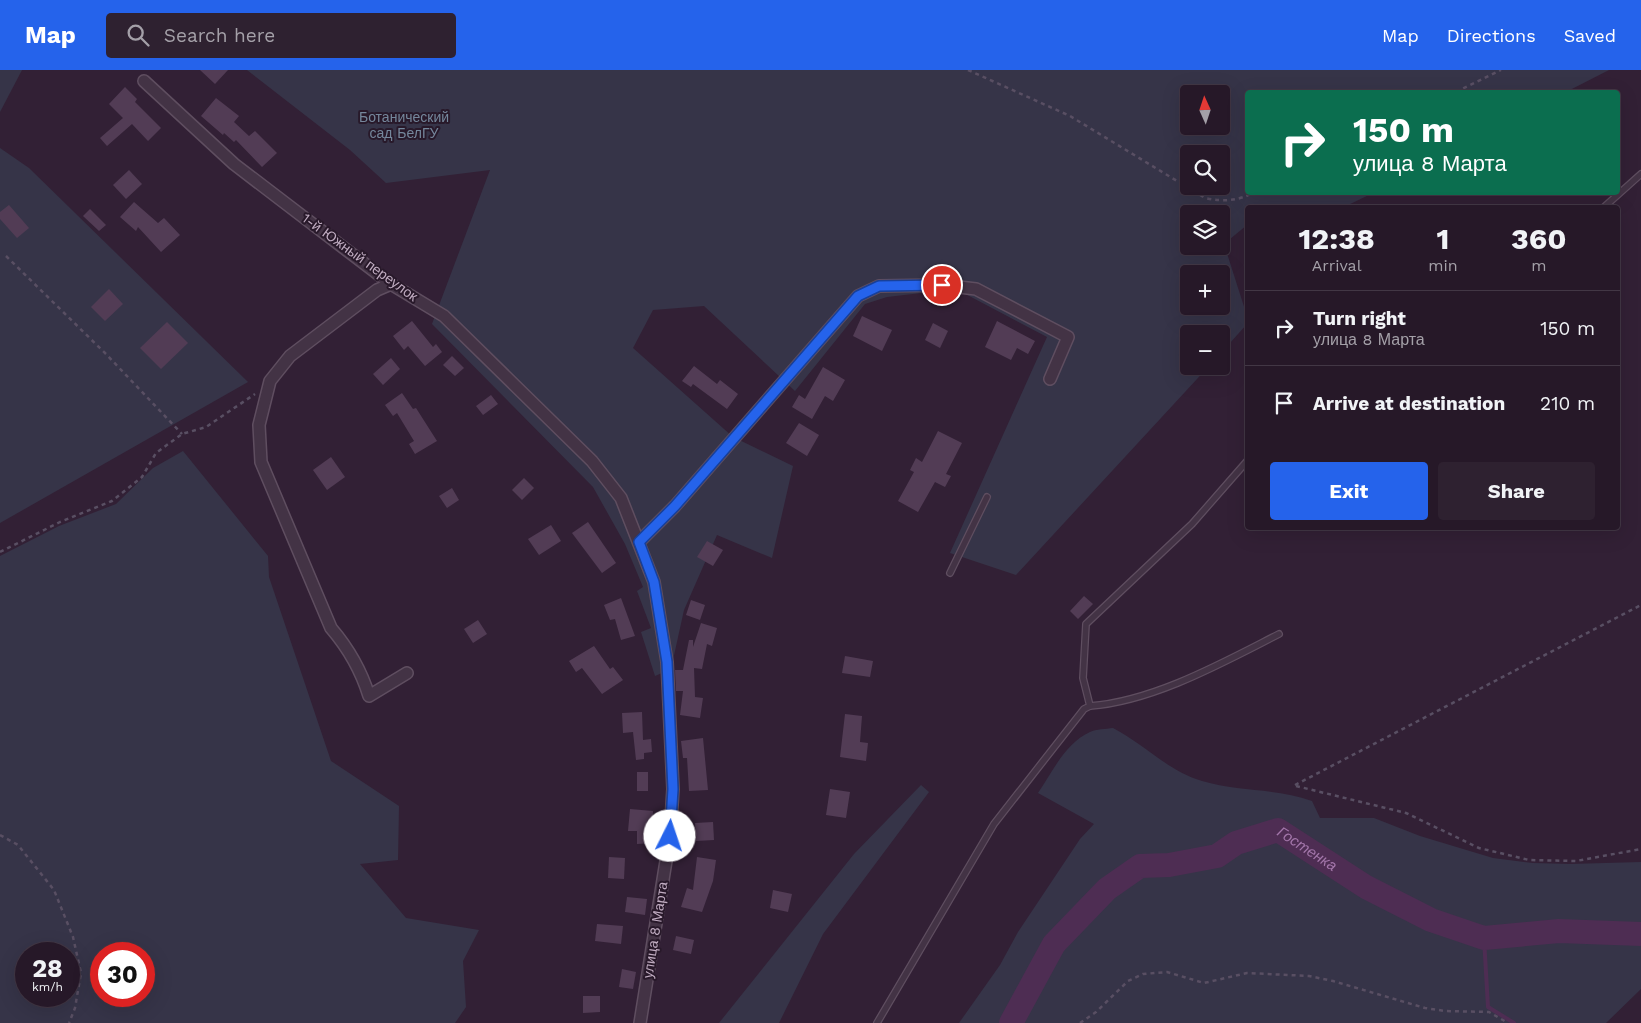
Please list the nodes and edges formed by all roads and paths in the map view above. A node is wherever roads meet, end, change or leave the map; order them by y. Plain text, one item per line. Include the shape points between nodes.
1 (968, 70) edge
2 (1501, 70) edge
3 (144, 81) dead end
4 (1460, 90) edge
5 (1641, 174) edge
6 (1620, 193) edge
7 (1249, 195) edge
8 (1618, 195) edge
9 (1606, 205) edge
10 (6, 256) dead end
11 (392, 284) junction
12 (1050, 379) dead end
13 (270, 381) junction
14 (182, 434) junction
15 (592, 461) joint
16 (1245, 463) edge
17 (987, 497) dead end
18 (639, 542) junction
19 (0, 552) edge
20 (950, 573) dead end
21 (1641, 605) edge
22 (1279, 634) dead end
23 (408, 673) dead end
24 (1090, 706) junction
25 (0, 835) edge
26 (1641, 850) edge
27 (69, 1023) edge
28 (640, 1023) edge
29 (877, 1023) edge
30 (1080, 1023) edge
31 (1508, 1023) edge

1 - 7 path via 1070,116 1205,198 1239,200
2 - 4 path
3 - 11 street, 1-й Южный переулок via 234,164
5 - 6 lane
8 - 9 lane
10 - 14 path
11 - 13 street via 377,290 290,356
11 - 15 street, 1-й Южный переулок via 444,316
12 - 18 street via 1068,338 1059,333 976,289 942,285 879,286 858,296 675,506
13 - 14 path via 226,415 206,427
13 - 23 street via 259,425 260,462 331,628 345,644 363,675 370,696
14 - 19 path via 156,453 142,477 112,501
15 - 18 street, улица 8 Марта via 622,498
16 - 24 lane via 1192,524 1086,624 1083,678
17 - 20 lane
18 - 28 street, улица 8 Марта via 654,582 667,662 673,789 670,836
21 - 26 path via 1295,785 1406,813 1479,848 1529,860 1576,861
22 - 24 lane via 1192,678 1108,705
24 - 29 lane via 1079,715 994,824
25 - 27 path via 18,844 54,890 73,937 81,973
30 - 31 path via 1128,981 1143,974 1167,972 1204,983 1247,973 1308,976 1333,980 1425,1008 1489,1012

